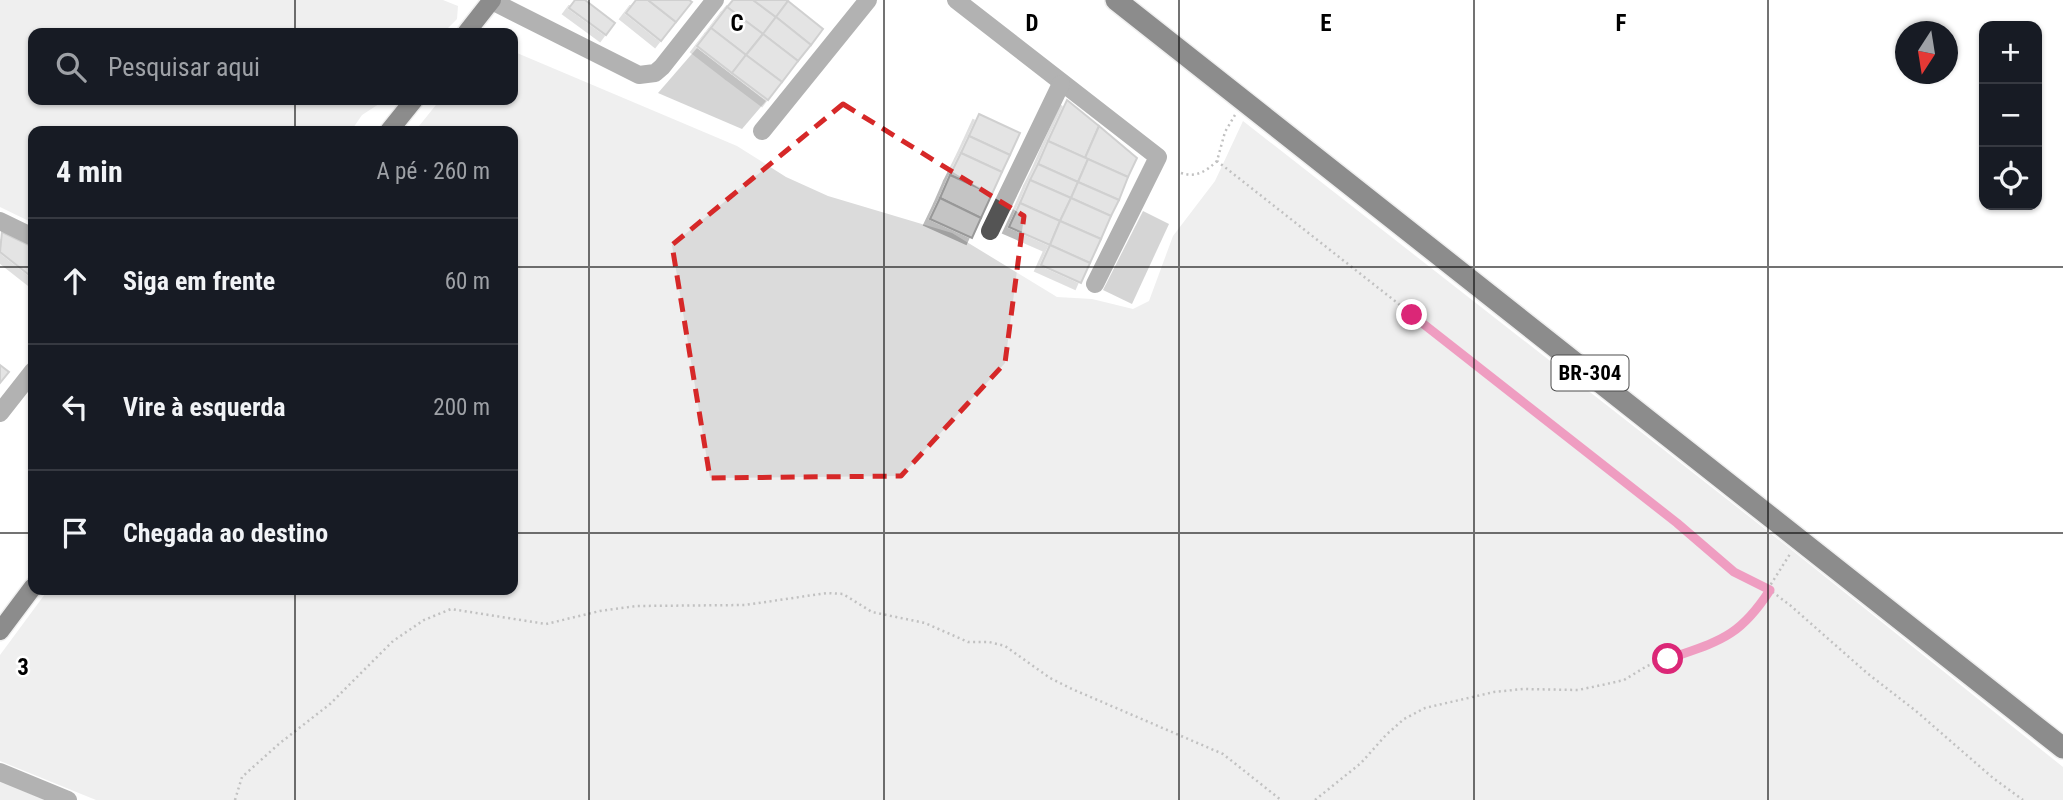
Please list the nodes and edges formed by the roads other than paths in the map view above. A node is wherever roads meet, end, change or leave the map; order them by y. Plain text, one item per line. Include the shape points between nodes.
1 (715, 0) edge
2 (868, 0) edge
3 (956, 0) edge
4 (1116, 0) edge
5 (491, 1) edge
6 (470, 28) edge
7 (1061, 84) junction
8 (410, 105) edge
9 (393, 126) edge
10 (762, 131) dead end
11 (0, 221) edge
12 (990, 231) dead end
13 (28, 235) edge
14 (1095, 284) dead end
15 (28, 377) edge
16 (0, 413) edge
17 (28, 594) edge
18 (0, 631) edge
19 (2063, 747) edge
20 (0, 772) edge
21 (68, 800) edge

1 - 5 street via 662,67 639,75
2 - 10 street
3 - 7 street
4 - 19 highway, BR-304
5 - 6 main road
7 - 12 street
7 - 14 street via 1158,157
8 - 9 main road
11 - 13 street
15 - 16 street
17 - 18 main road
20 - 21 street

